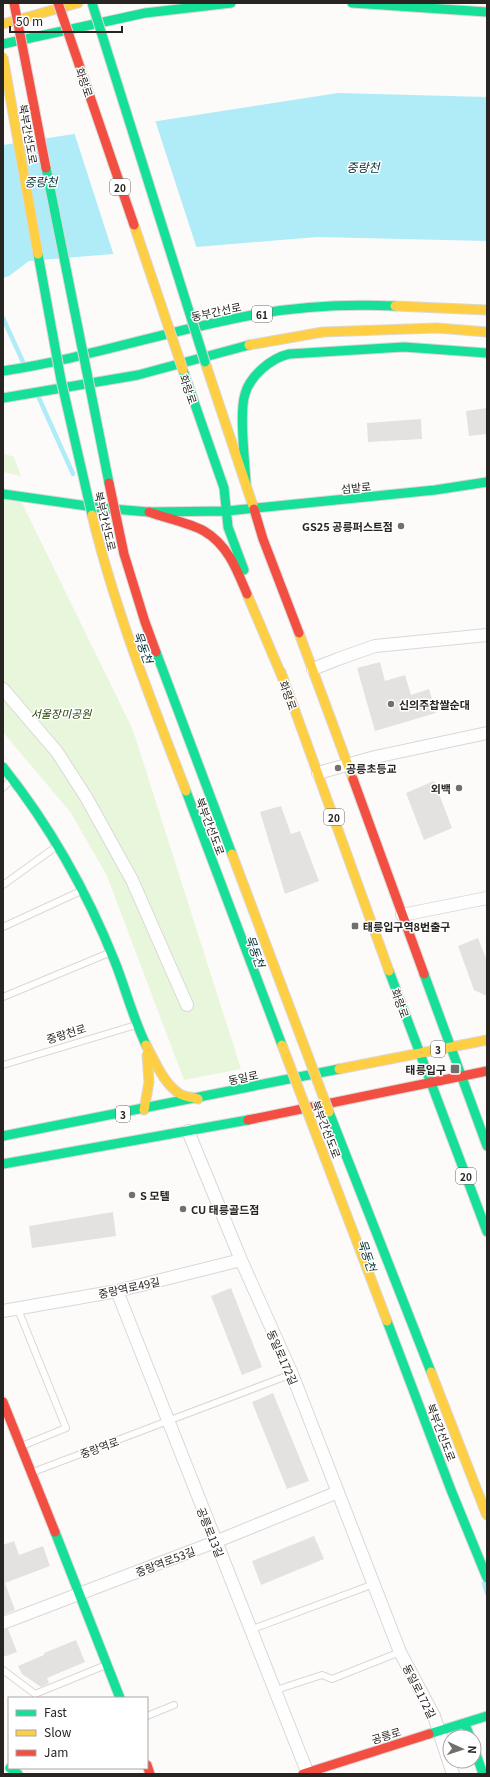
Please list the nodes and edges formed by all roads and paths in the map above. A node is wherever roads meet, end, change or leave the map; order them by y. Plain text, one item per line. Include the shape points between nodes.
1 (14, 3) edge
2 (58, 3) edge
3 (78, 3) edge
4 (92, 3) edge
5 (231, 3) edge
6 (352, 3) edge
7 (487, 12) edge
8 (3, 24) edge
9 (3, 44) edge
10 (3, 56) edge
11 (487, 310) edge
12 (487, 332) edge
13 (487, 353) edge
14 (3, 371) edge
15 (3, 398) edge
16 (487, 482) edge
17 (246, 483) junction
18 (3, 494) edge
19 (254, 510) junction
20 (227, 511) junction
21 (149, 512) junction
22 (487, 635) edge
23 (313, 669) junction
24 (286, 686) junction
25 (3, 689) edge
26 (487, 733) edge
27 (347, 765) junction
28 (3, 768) edge
29 (318, 774) junction
30 (12, 779) junction
31 (3, 788) edge
32 (58, 845) junction
33 (3, 885) edge
34 (83, 890) junction
35 (487, 898) edge
36 (402, 915) junction
37 (3, 928) edge
38 (111, 952) junction
39 (3, 997) edge
40 (187, 1005) dead end
41 (136, 1025) junction
42 (487, 1040) edge
43 (146, 1045) junction
44 (450, 1047) junction
45 (420, 1052) junction
46 (3, 1065) edge
47 (487, 1071) edge
48 (461, 1076) junction
49 (431, 1082) junction
50 (198, 1099) junction
51 (144, 1110) junction
52 (188, 1131) junction
53 (3, 1136) edge
54 (487, 1146) edge
55 (3, 1164) edge
56 (487, 1232) edge
57 (241, 1260) junction
58 (117, 1291) junction
59 (17, 1307) junction
60 (3, 1311) edge
61 (292, 1374) junction
62 (3, 1402) edge
63 (168, 1422) junction
64 (21, 1446) junction
65 (31, 1473) junction
66 (338, 1492) junction
67 (487, 1516) edge
68 (215, 1542) junction
69 (487, 1578) edge
70 (374, 1584) junction
71 (80, 1594) junction
72 (3, 1623) edge
73 (250, 1630) junction
74 (400, 1652) junction
75 (107, 1664) junction
76 (3, 1670) edge
77 (276, 1690) junction
78 (120, 1697) edge
79 (174, 1705) dead end
80 (148, 1716) edge
81 (487, 1716) edge
82 (464, 1724) junction
83 (466, 1729) edge
84 (439, 1731) junction
85 (306, 1774) edge
86 (453, 1774) edge

1 - 67 main road, 북부간선도로, bridge via 124,554 145,622 325,1101
2 - 20 main road, 화랑로 / 20, bridge via 224,488
3 - 8 main road
4 - 17 main road, bridge via 205,362
5 - 9 main road via 187,6 106,20
6 - 7 main road
10 - 69 main road, 북부간선도로, bridge via 61,380 102,556 127,637 451,1490
11 - 14 main road, 동부간선로 / 61 via 379,305 283,310 228,320 42,366
12 - 15 main road via 437,328 323,332 246,345 138,375
13 - 17 main road via 388,347 295,353 276,358 258,373 245,394 243,427
16 - 19 main road, 섬밭로
17 - 19 main road
18 - 21 main road, bridge
19 - 20 main road, 섬밭로
19 - 23 main road
20 - 21 main road, 섬밭로
20 - 24 main road, 화랑로 / 20 via 230,532
21 - 24 main road via 204,531 220,543 235,565
22 - 23 street via 375,646
23 - 27 main road
24 - 29 main road, 화랑로 / 20
25 - 40 street via 57,752 86,797 132,880
26 - 27 street
27 - 29 street
27 - 36 main road
28 - 30 main road
29 - 45 main road, 화랑로 / 20
30 - 31 lane
30 - 32 main road via 35,808
32 - 33 lane
32 - 34 main road
34 - 37 lane
34 - 38 main road
35 - 36 street
36 - 44 main road
38 - 39 lane
38 - 41 main road
41 - 43 main road
41 - 46 lane, 중랑천로
42 - 44 main road, 동일로 / 3
43 - 50 main road via 174,1089
43 - 51 main road via 150,1093
44 - 45 main road, 동일로 / 3
44 - 48 main road
45 - 49 main road, 화랑로 / 20
45 - 50 main road, 동일로 / 3, bridge
47 - 48 main road
48 - 49 main road
48 - 54 main road
49 - 52 main road, bridge
49 - 56 main road, 화랑로 / 20
50 - 51 main road, 동일로 / 3
51 - 53 main road, 동일로 / 3
52 - 55 main road
52 - 57 street, 동일로172길
57 - 58 street, 중랑역로49길
57 - 61 street, 동일로172길
58 - 59 street, 중랑역로49길
58 - 63 street, 공릉로13길
59 - 60 street, 중랑역로49길
59 - 64 lane via 66,1428
61 - 63 lane, 중랑역로
61 - 66 street, 동일로172길
62 - 64 main road
63 - 65 lane, 중랑역로
63 - 68 street, 공릉로13길
64 - 65 main road
65 - 71 main road
66 - 68 street, 중랑역로53길
66 - 70 street, 동일로172길
68 - 71 street, 중랑역로53길
68 - 73 street, 공릉로13길
70 - 73 lane
70 - 74 street, 동일로172길
71 - 72 street
71 - 75 main road
73 - 77 street, 공릉로13길
74 - 77 lane, 동일로172길 via 332,1679 322,1675
74 - 84 street, 동일로172길 via 434,1716
75 - 76 lane via 35,1694
75 - 78 main road
77 - 85 street, 공릉로13길
79 - 80 lane
81 - 82 main road, 공릉로
82 - 83 main road
82 - 84 main road, 공릉로
84 - 85 main road, 공릉로
84 - 86 street, 동일로172길

